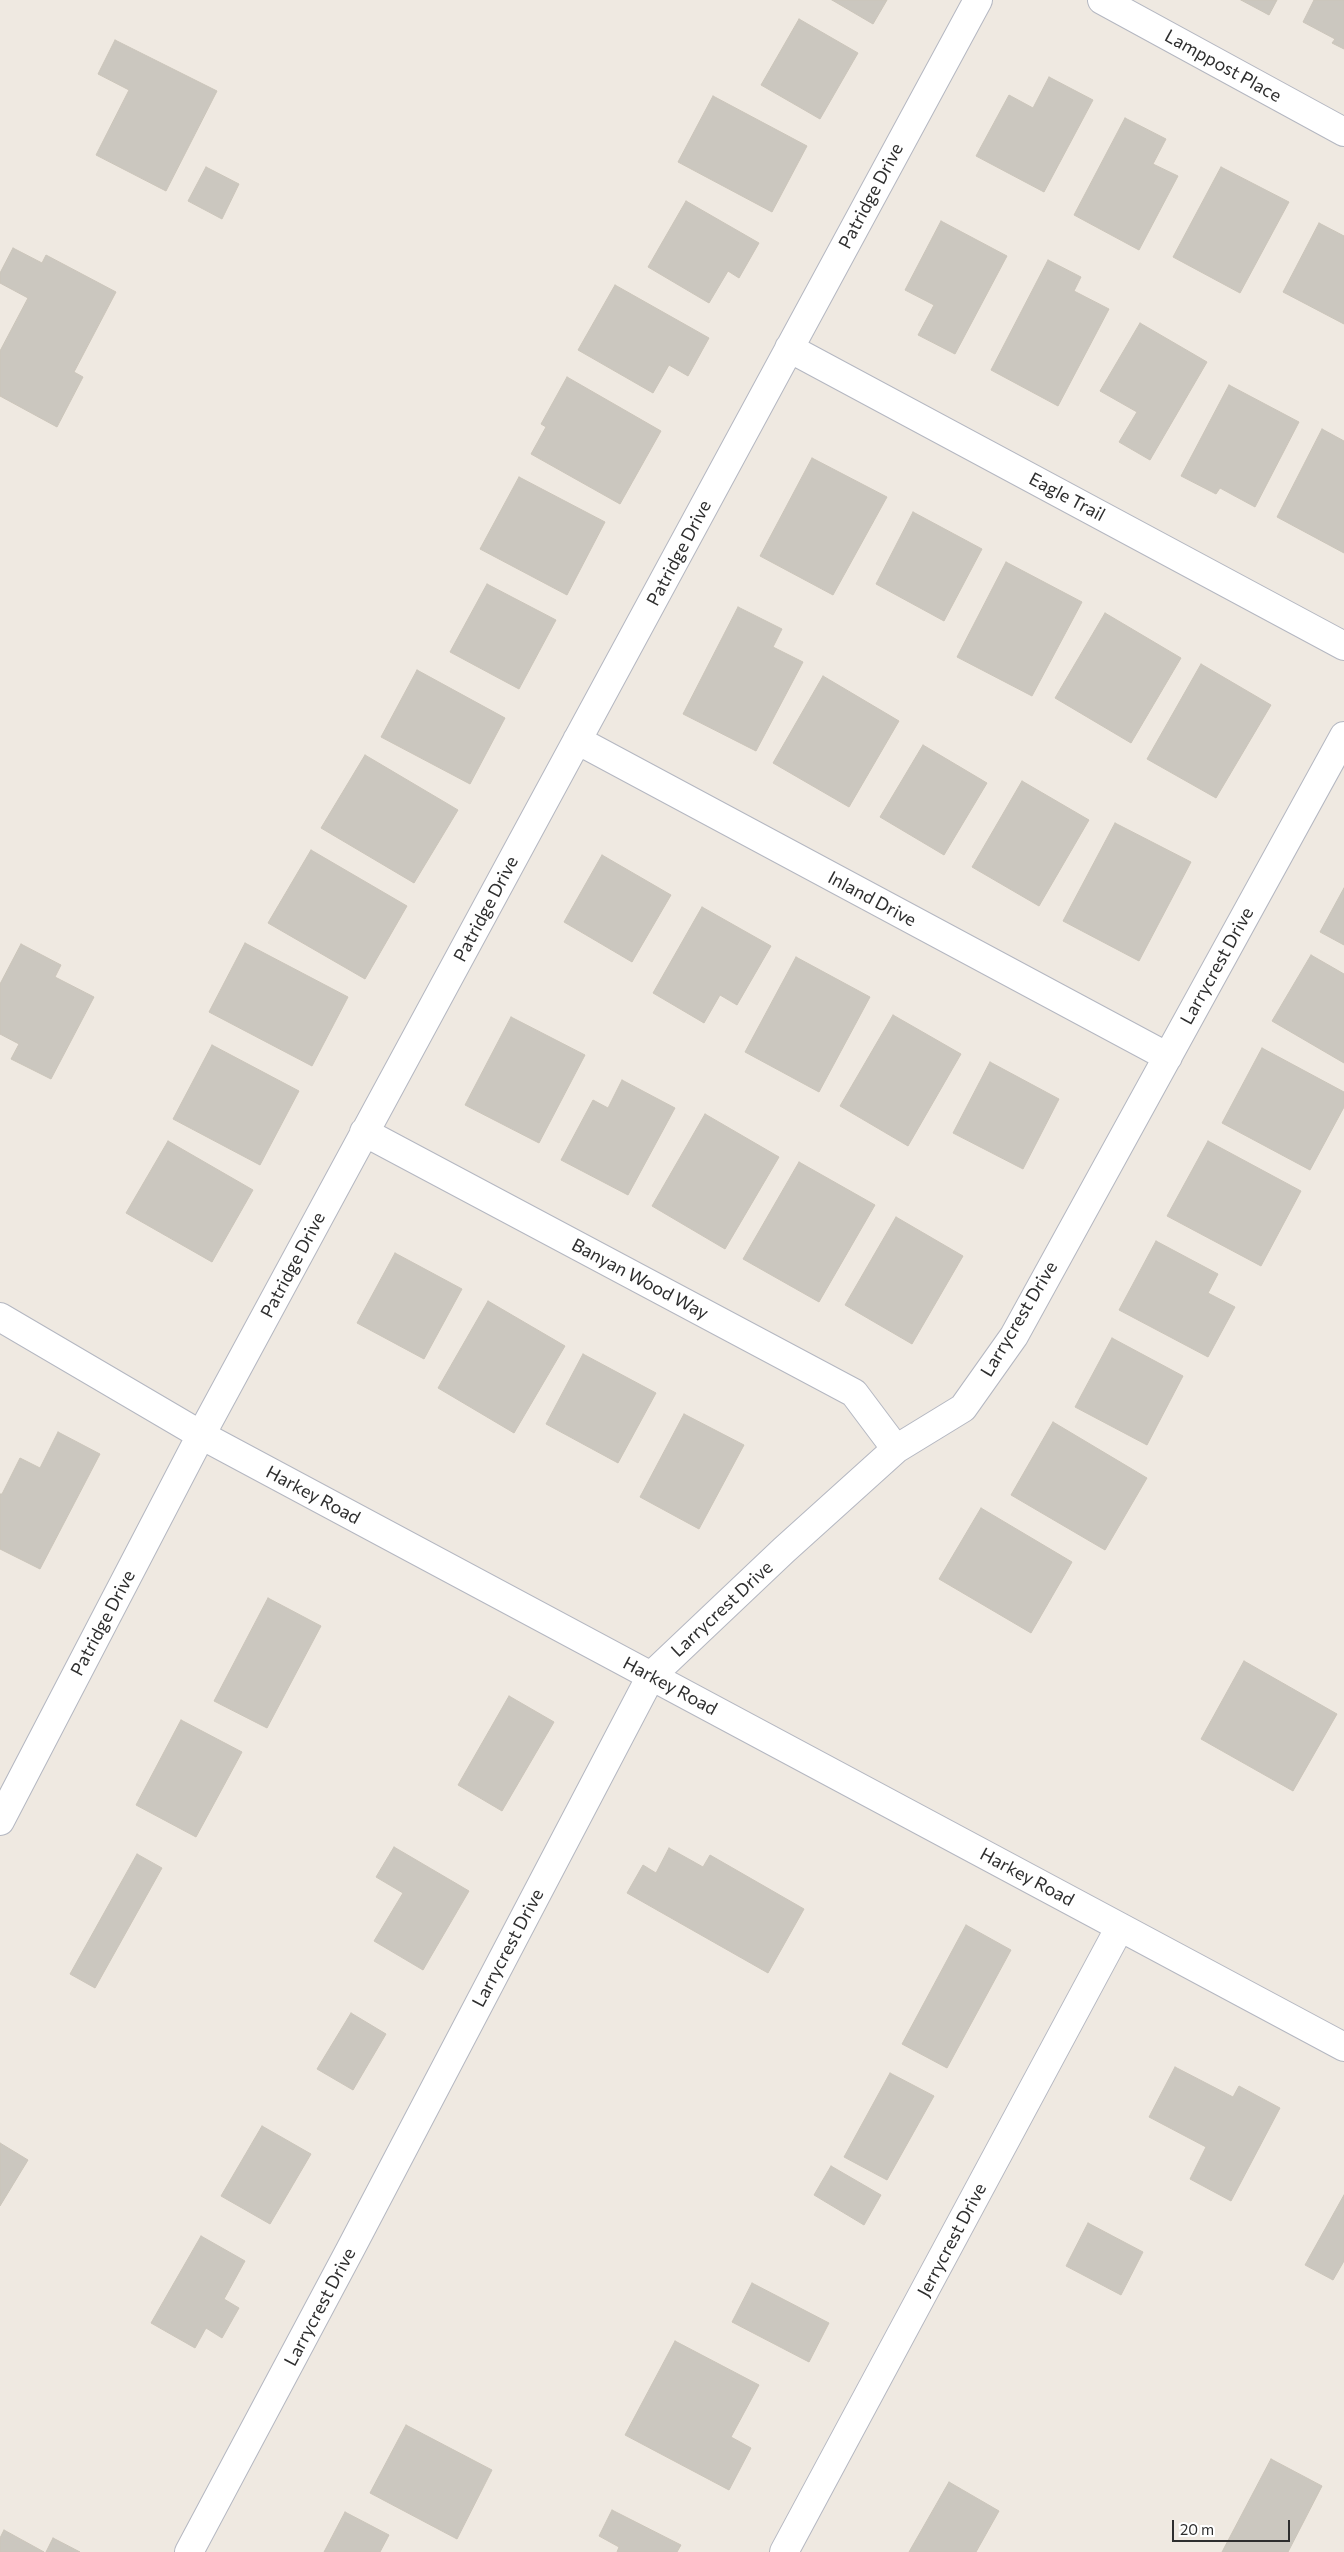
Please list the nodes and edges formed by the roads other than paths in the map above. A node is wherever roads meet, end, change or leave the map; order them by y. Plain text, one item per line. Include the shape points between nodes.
1 (978, 0) edge
2 (1102, 0) edge
3 (1344, 132) edge
4 (789, 348) junction
5 (1344, 646) edge
6 (1344, 736) edge
7 (577, 740) junction
8 (1168, 1057) junction
9 (364, 1132) junction
10 (0, 1317) edge
11 (201, 1435) junction
12 (896, 1449) junction
13 (651, 1676) junction
14 (0, 1821) edge
15 (1120, 1927) junction
16 (1344, 2047) edge
17 (189, 2552) edge
18 (784, 2552) edge

1 - 4 street, Patridge Drive
2 - 3 street, Lamppost Place
4 - 5 street, Eagle Trail
4 - 7 street, Patridge Drive
6 - 8 street, Larrycrest Drive
7 - 8 street, Inland Drive
7 - 9 street, Patridge Drive
8 - 12 street, Larrycrest Drive via 1014,1336 963,1408
9 - 11 street, Patridge Drive
9 - 12 street, Banyan Wood Way via 854,1393
10 - 11 street, Harkey Road
11 - 13 street, Harkey Road
11 - 14 street, Patridge Drive
12 - 13 street, Larrycrest Drive
13 - 15 street, Harkey Road
13 - 17 street, Larrycrest Drive
15 - 16 street, Harkey Road
15 - 18 street, Jerrycrest Drive

